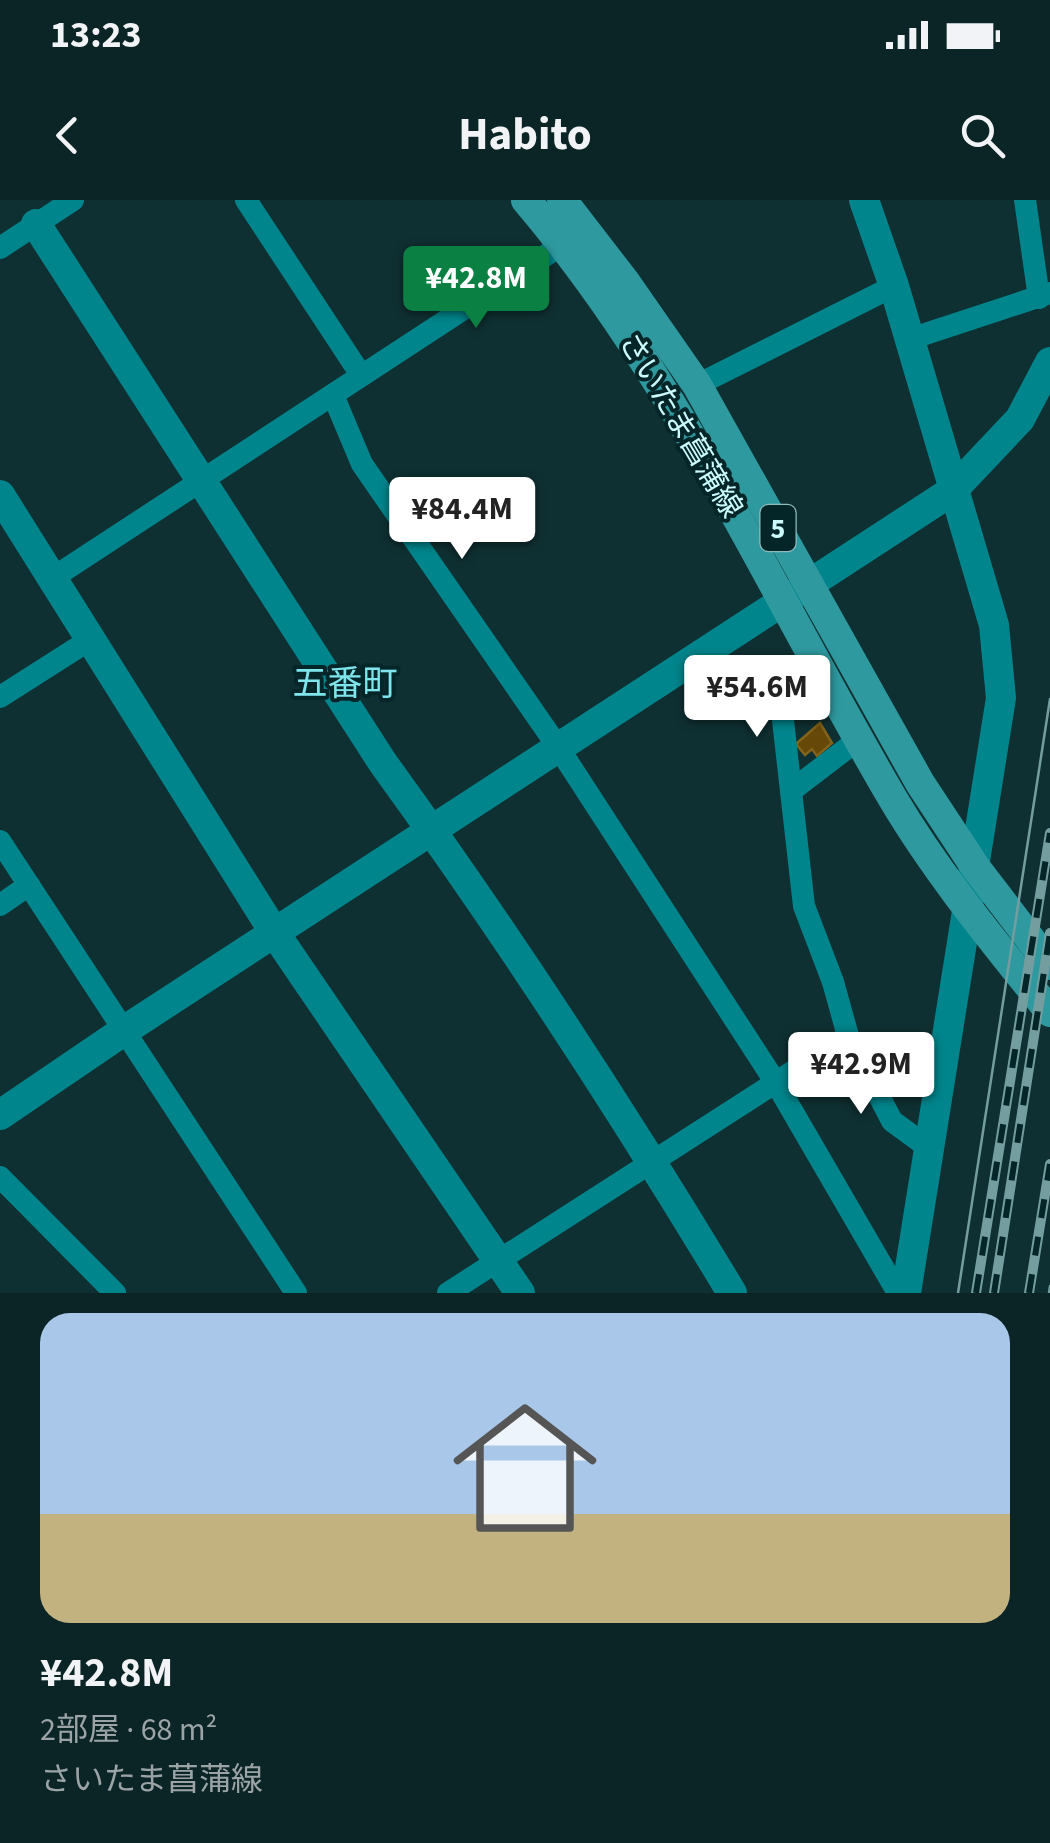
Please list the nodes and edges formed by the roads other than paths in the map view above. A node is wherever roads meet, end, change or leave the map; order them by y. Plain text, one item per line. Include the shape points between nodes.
1 (73, 200) edge
2 (246, 200) edge
3 (526, 200) edge
4 (562, 200) edge
5 (864, 200) edge
6 (1025, 200) edge
7 (36, 224) junction
8 (563, 244) junction
9 (0, 248) edge
10 (894, 286) junction
11 (1045, 296) edge
12 (910, 339) junction
13 (1050, 362) edge
14 (361, 375) junction
15 (698, 385) junction
16 (333, 395) junction
17 (202, 478) junction
18 (952, 491) junction
19 (0, 495) edge
20 (51, 578) junction
21 (809, 586) junction
22 (782, 603) junction
23 (91, 638) junction
24 (779, 685) dead end
25 (0, 697) edge
26 (859, 739) junction
27 (558, 747) junction
28 (791, 791) junction
29 (432, 829) junction
30 (0, 841) edge
31 (976, 868) junction
32 (29, 886) junction
33 (0, 904) edge
34 (969, 908) junction
35 (274, 932) junction
36 (1050, 965) edge
37 (1050, 1012) edge
38 (125, 1030) junction
39 (848, 1036) junction
40 (776, 1083) junction
41 (0, 1115) edge
42 (929, 1148) junction
43 (653, 1162) junction
44 (0, 1177) edge
45 (499, 1260) junction
46 (114, 1293) edge
47 (296, 1293) edge
48 (448, 1293) edge
49 (520, 1293) edge
50 (732, 1293) edge
51 (898, 1293) edge
52 (906, 1293) edge

1 - 7 street
2 - 14 street
3 - 8 main road, さいたま菖蒲線 / 5
4 - 15 main road, さいたま菖蒲線 / 5
5 - 10 street
6 - 11 street
7 - 9 street
7 - 17 street
8 - 14 street
8 - 22 main road, さいたま菖蒲線 / 5 via 691,434
10 - 12 street
10 - 15 street
11 - 12 street
12 - 18 street
13 - 18 street via 1020,419
14 - 16 street
15 - 21 main road, さいたま菖蒲線 / 5
16 - 17 street
16 - 27 street via 362,464
17 - 20 street
17 - 29 street
18 - 21 street
18 - 31 street via 994,625 1000,671 999,726
19 - 20 street
20 - 23 street
21 - 22 street
21 - 31 main road, さいたま菖蒲線 / 5
22 - 26 main road, さいたま菖蒲線 / 5
22 - 27 street
23 - 25 street
23 - 35 street
24 - 28 street
26 - 28 street
26 - 34 main road, さいたま菖蒲線 / 5
27 - 29 street
27 - 40 street
28 - 39 street via 804,906
29 - 35 street
29 - 43 street
30 - 32 street
31 - 34 street
31 - 36 main road, さいたま菖蒲線 / 5
32 - 33 street
32 - 38 street
34 - 37 main road, さいたま菖蒲線 / 5
34 - 42 street
35 - 38 street
35 - 45 street
38 - 41 street
38 - 47 street
39 - 40 street
39 - 42 street via 892,1121
40 - 43 street
40 - 51 street
42 - 52 street
43 - 45 street
43 - 50 street
44 - 46 street
45 - 48 street
45 - 49 street

